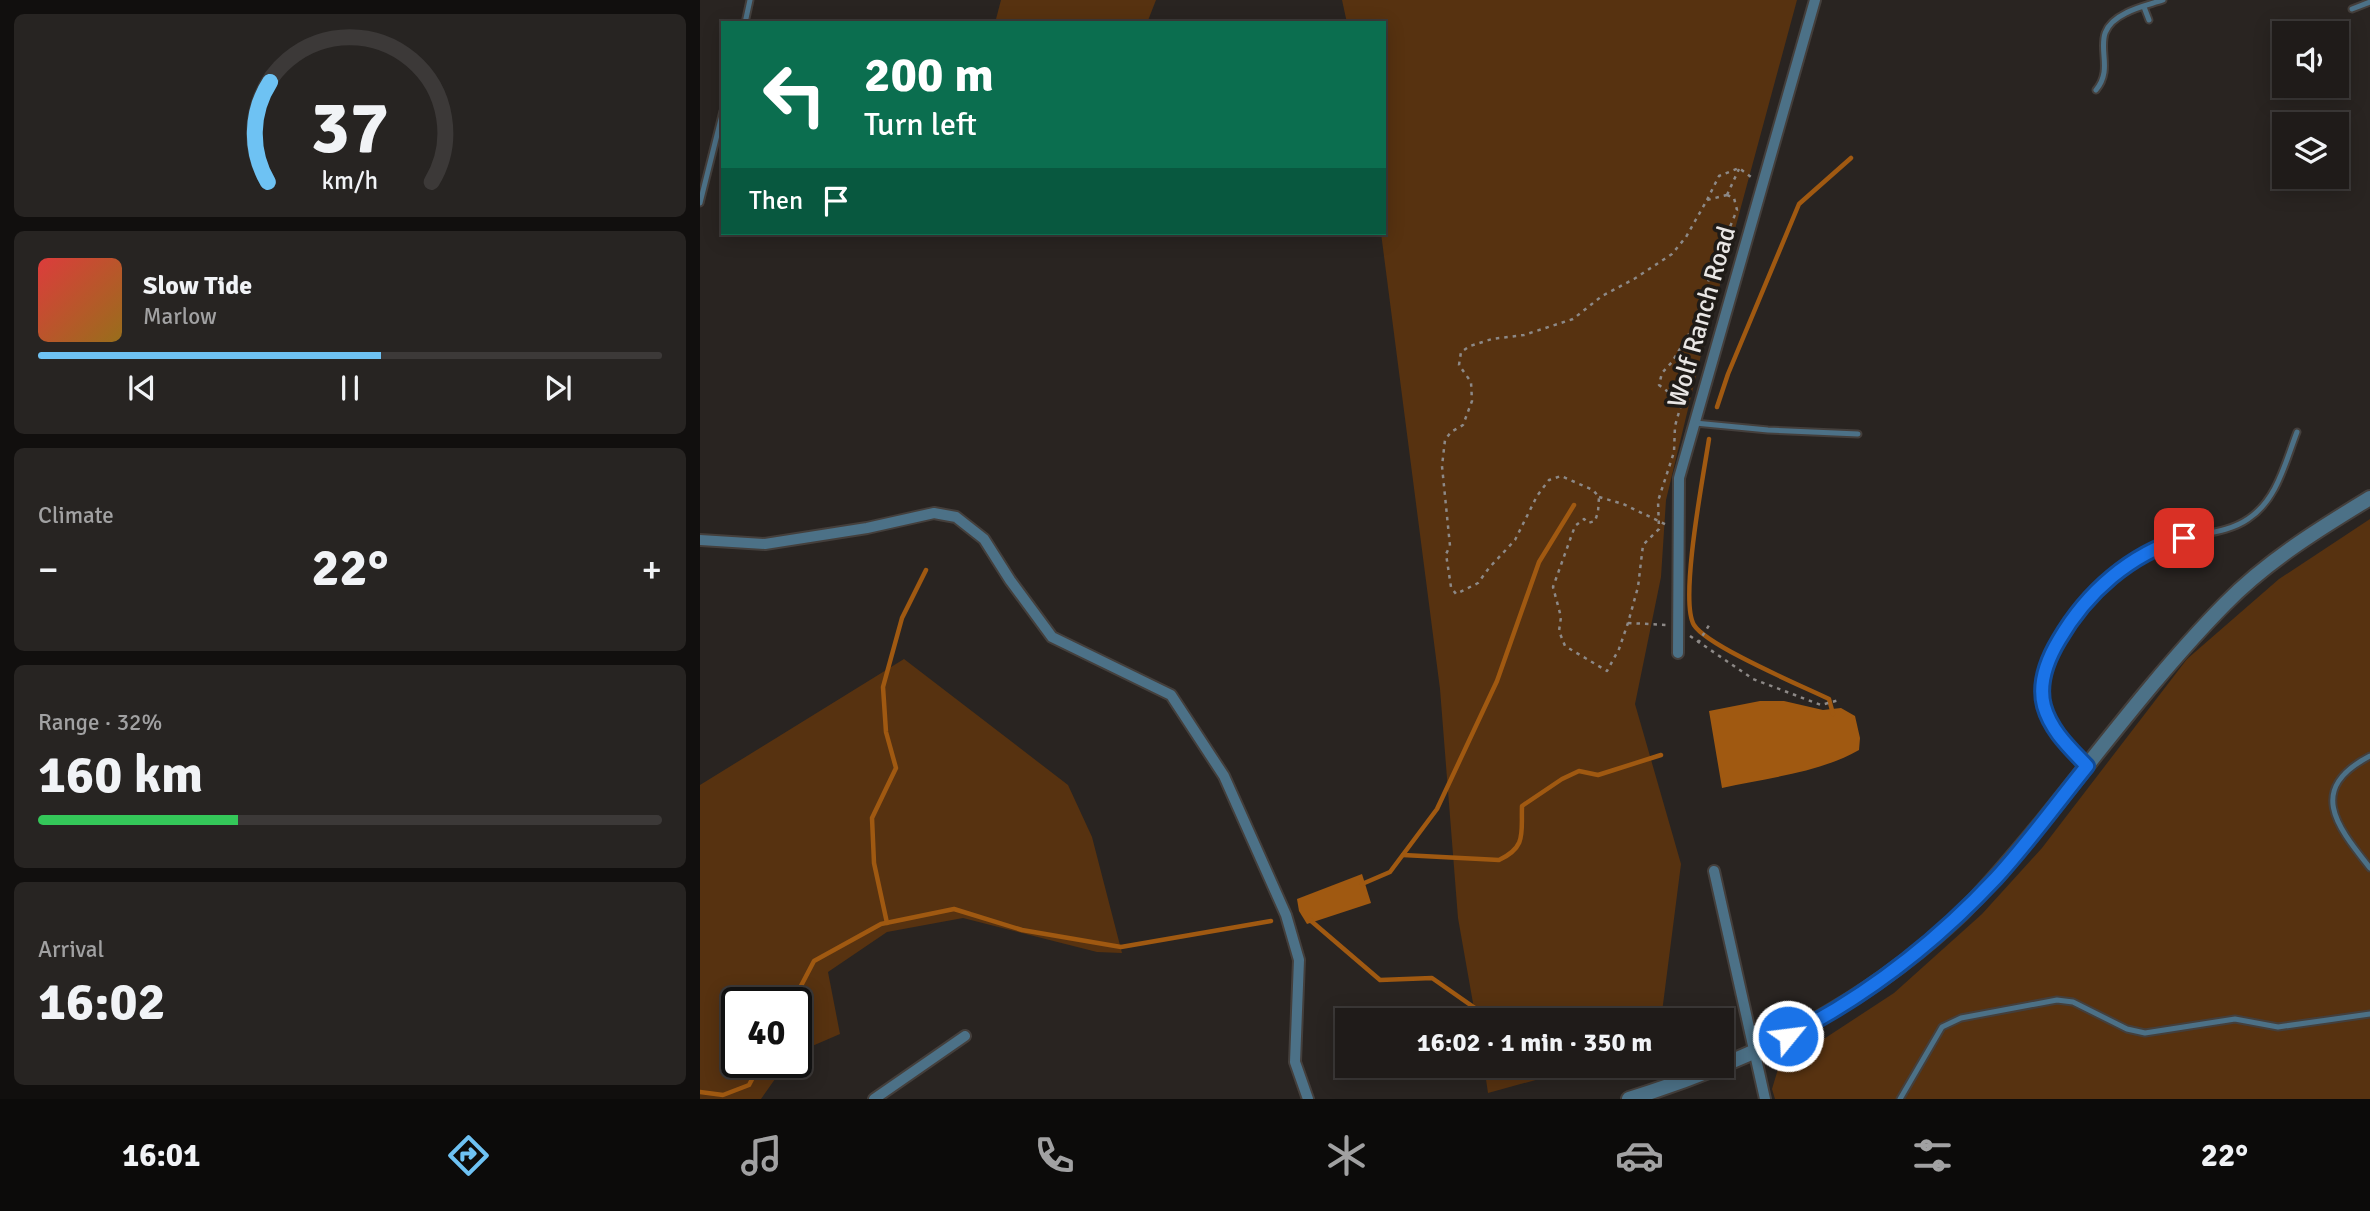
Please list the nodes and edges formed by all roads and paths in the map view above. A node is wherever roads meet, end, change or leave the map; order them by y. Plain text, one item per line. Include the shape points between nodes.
1 (750, 0) edge
2 (1815, 0) edge
3 (2163, 0) edge
4 (2370, 2) edge
5 (2144, 7) junction
6 (2352, 9) dead end
7 (2149, 20) dead end
8 (745, 21) edge
9 (2096, 90) dead end
10 (721, 119) edge
11 (1739, 168) junction
12 (1762, 185) junction
13 (1727, 195) junction
14 (1707, 200) junction
15 (700, 203) edge
16 (1695, 423) junction
17 (2297, 432) dead end
18 (1858, 434) dead end
19 (1599, 497) junction
20 (2370, 498) edge
21 (1658, 521) junction
22 (1679, 531) junction
23 (700, 540) edge
24 (1711, 622) dead end
25 (1628, 623) junction
26 (1678, 625) junction
27 (1698, 643) junction
28 (1678, 653) dead end
29 (1839, 700) dead end
30 (2370, 756) edge
31 (2087, 766) junction
32 (2370, 868) edge
33 (1714, 871) dead end
34 (2370, 1014) edge
35 (965, 1035) dead end
36 (1755, 1052) junction
37 (874, 1099) edge
38 (1308, 1099) edge
39 (1629, 1099) edge
40 (1765, 1099) edge
41 (1900, 1099) edge

1 - 8 lane
2 - 12 street, Wolf Ranch Road
3 - 5 lane
4 - 6 lane
5 - 7 lane
5 - 9 lane via 2124,13 2107,28 2102,41 2104,81
10 - 15 lane
11 - 12 path
11 - 13 path
11 - 14 path via 1718,176
12 - 16 street, Wolf Ranch Road
13 - 14 path
13 - 21 path via 1734,198 1737,210 1692,329 1662,373 1659,385 1678,393 1681,405 1674,452 1658,501
14 - 19 path via 1672,254 1573,319 1524,335 1492,339 1461,352 1460,365 1471,383 1472,401 1462,425 1445,440 1442,466 1449,515 1446,554 1456,594 1478,583 1516,540 1549,480 1561,476
16 - 18 lane
16 - 22 street, Wolf Ranch Road via 1679,478
17 - 31 lane via 2275,490 2255,513 2239,524 2169,543 2129,564 2088,599 2065,630 2048,662 2044,707 2056,732
19 - 21 path
19 - 25 path via 1595,521 1584,519 1575,526 1553,587 1562,617 1559,631 1565,646 1607,671
20 - 31 street via 2319,529 2228,601
21 - 22 path
21 - 25 path via 1659,529 1643,545
22 - 26 street, Wolf Ranch Road
23 - 38 street via 765,544 934,513 956,517 984,539 1052,637 1171,695 1224,776 1286,915 1298,960 1294,1062
24 - 27 path
25 - 26 path
26 - 27 path
26 - 28 street, Wolf Ranch Road
27 - 29 path via 1753,679 1821,705
30 - 32 lane via 2349,768 2332,797 2333,814
31 - 36 street via 1997,876 1917,952 1851,1000
33 - 36 street
34 - 41 lane via 2278,1027 2235,1019 2145,1033 2127,1030 2073,1002 2057,1000 1961,1018 1942,1027
35 - 37 street
36 - 39 street via 1682,1083
36 - 40 street

